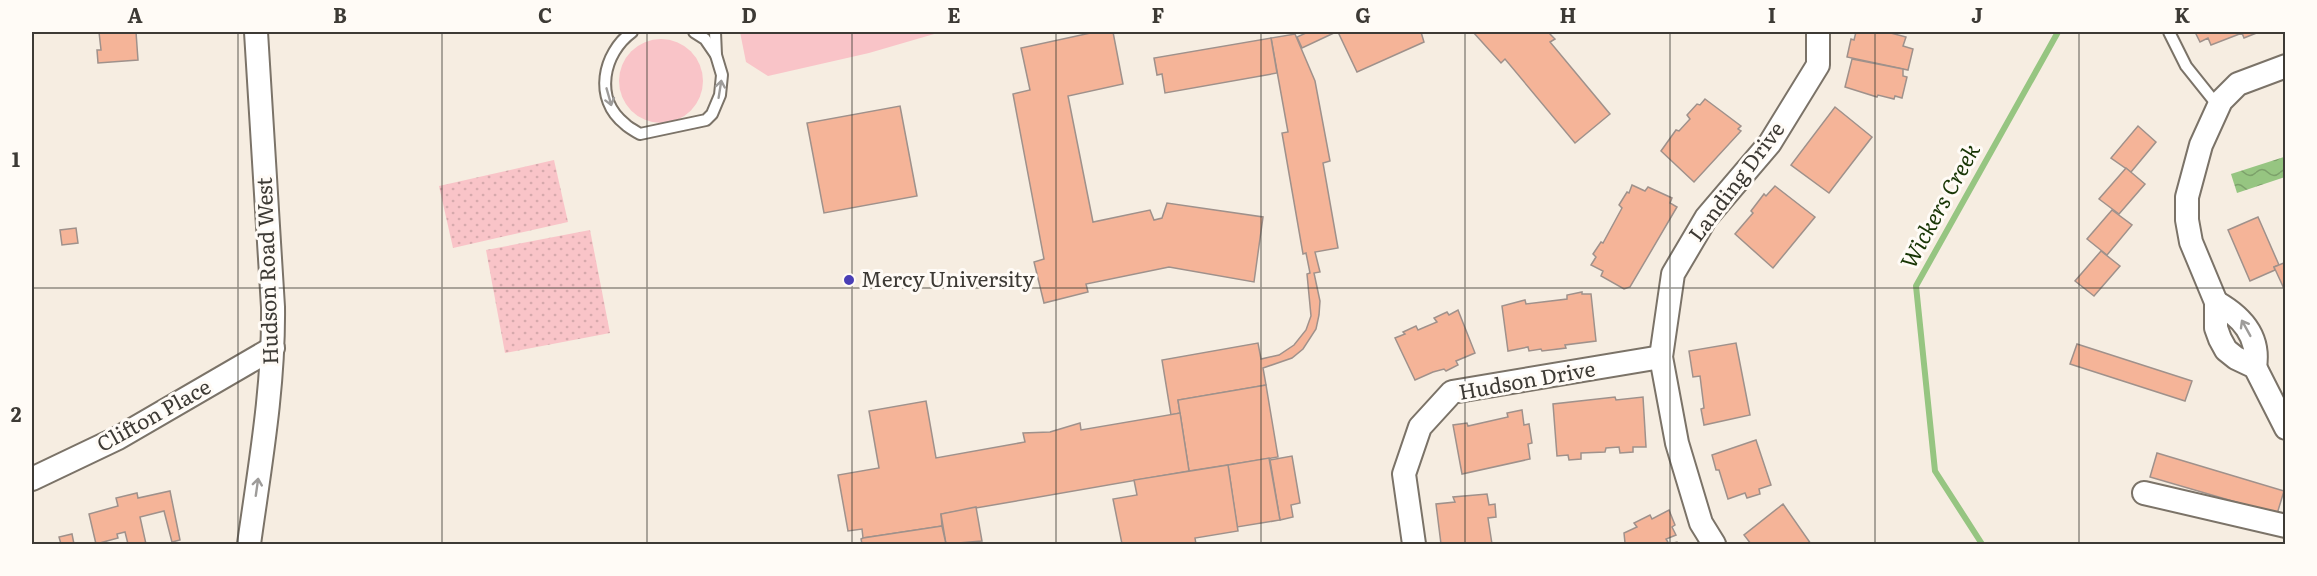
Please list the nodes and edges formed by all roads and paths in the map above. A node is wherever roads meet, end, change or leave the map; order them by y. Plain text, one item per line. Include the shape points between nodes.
1 (256, 32) edge
2 (632, 32) edge
3 (694, 32) edge
4 (715, 32) edge
5 (1818, 32) edge
6 (2169, 32) edge
7 (716, 55) junction
8 (2286, 66) edge
9 (2218, 106) junction
10 (273, 348) junction
11 (1661, 357) junction
12 (2283, 415) edge
13 (32, 479) edge
14 (2144, 493) dead end
15 (2286, 526) edge
16 (249, 544) edge
17 (1414, 544) edge
18 (1713, 544) edge

1 - 10 street, Hudson Road West
2 -> 7 lane via 611,55 606,91 612,109 623,123 640,134 706,120 712,114 720,95 722,75
3 - 7 lane via 705,39
4 - 7 lane
5 - 11 street, Landing Drive via 1818,65 1770,142 1706,218 1673,274
6 - 9 lane via 2186,66
8 - 9 street via 2238,84
9 - 12 street via 2201,145 2187,197 2187,220 2216,302 2243,321 2252,339 2254,367
10 - 13 street, Clifton Place via 118,438
16 -> 10 street, Hudson Road West via 268,414
11 - 17 street, Hudson Drive via 1452,392 1420,427 1404,474
11 - 18 street, Landing Drive via 1677,443 1701,523
14 - 15 street

